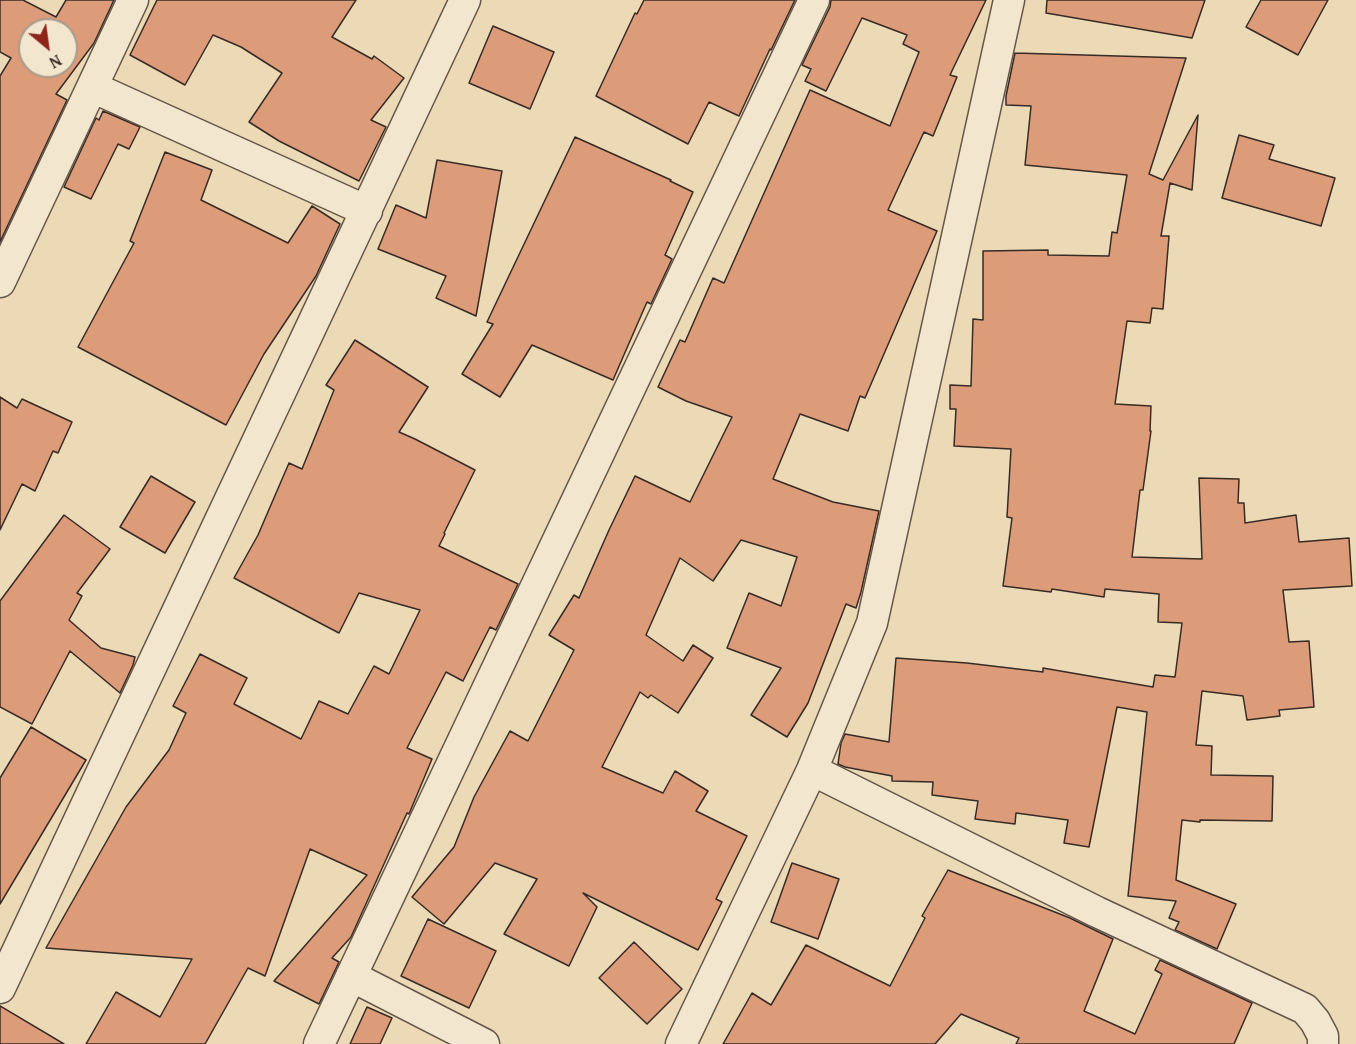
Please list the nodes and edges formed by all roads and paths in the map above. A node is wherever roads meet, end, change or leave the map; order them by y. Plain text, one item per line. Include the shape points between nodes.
1 (133, 0) edge
2 (465, 0) edge
3 (814, 0) edge
4 (1009, 0) edge
5 (92, 87) junction
6 (367, 211) junction
7 (0, 282) edge
8 (812, 770) junction
9 (351, 976) junction
10 (0, 988) edge
11 (319, 1044) edge
12 (484, 1044) edge
13 (681, 1044) edge
14 (1323, 1044) edge

1 - 5 street
2 - 6 street
3 - 9 street
4 - 8 street via 872,623
5 - 6 street
5 - 7 street
6 - 10 street
8 - 13 street
8 - 14 street via 1097,912 1305,1009 1316,1022
9 - 11 street
9 - 12 street

